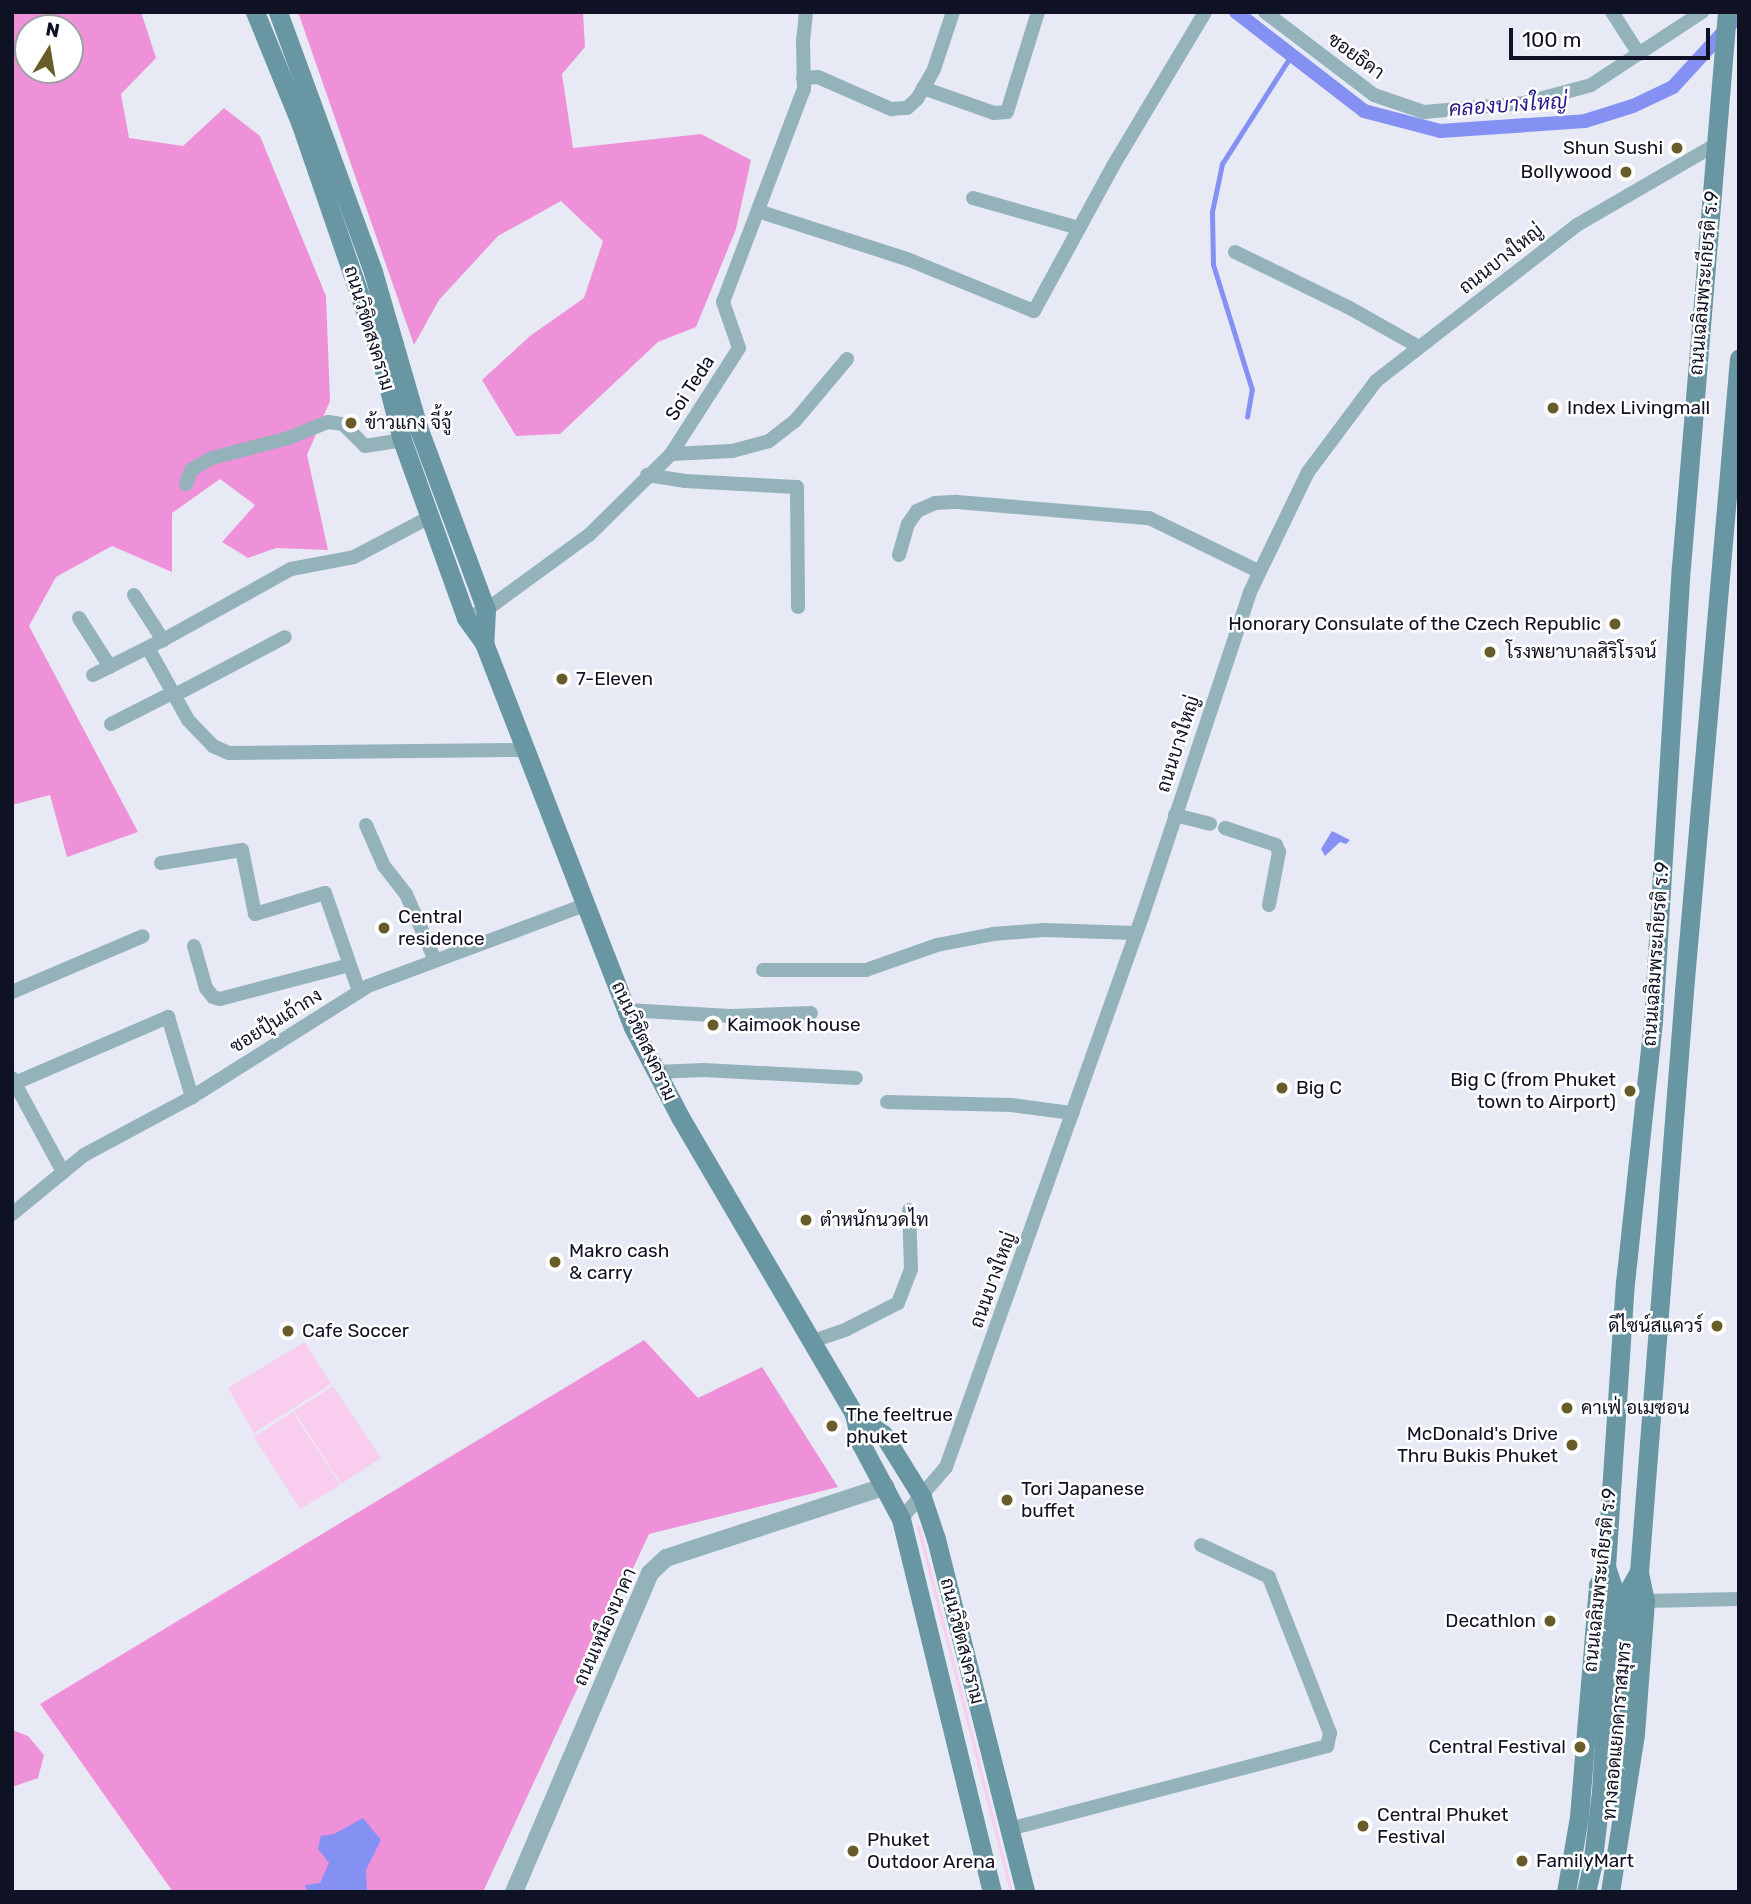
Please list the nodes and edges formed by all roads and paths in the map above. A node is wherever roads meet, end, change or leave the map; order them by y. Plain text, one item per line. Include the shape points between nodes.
1 (255, 12) edge
2 (278, 12) edge
3 (806, 12) edge
4 (953, 12) edge
5 (1038, 12) edge
6 (1205, 12) edge
7 (1265, 12) edge
8 (1612, 12) edge
9 (1702, 12) edge
10 (1727, 16) edge
11 (1639, 54) junction
12 (803, 78) junction
13 (923, 89) junction
14 (1715, 145) junction
15 (973, 198) dead end
16 (758, 211) junction
17 (1079, 228) junction
18 (1235, 252) dead end
19 (1419, 347) junction
20 (1739, 358) edge
21 (846, 359) dead end
22 (402, 440) junction
23 (671, 454) junction
24 (647, 475) junction
25 (186, 484) dead end
26 (430, 517) junction
27 (899, 555) dead end
28 (1258, 570) junction
29 (134, 595) dead end
30 (798, 607) dead end
31 (486, 610) junction
32 (79, 618) dead end
33 (466, 618) junction
34 (285, 637) dead end
35 (163, 640) junction
36 (484, 643) junction
37 (148, 648) junction
38 (110, 667) junction
39 (93, 675) dead end
40 (174, 694) junction
41 (111, 724) dead end
42 (525, 750) junction
43 (1175, 815) junction
44 (366, 825) dead end
45 (162, 863) dead end
46 (585, 905) junction
47 (1269, 905) dead end
48 (1136, 933) junction
49 (143, 936) dead end
50 (194, 946) dead end
51 (436, 960) junction
52 (350, 965) junction
53 (763, 970) dead end
54 (359, 991) junction
55 (12, 992) edge
56 (627, 1010) junction
57 (811, 1013) dead end
58 (655, 1072) junction
59 (856, 1078) dead end
60 (14, 1081) edge
61 (192, 1097) junction
62 (887, 1102) dead end
63 (1072, 1113) junction
64 (62, 1172) junction
65 (909, 1210) dead end
66 (12, 1214) edge
67 (813, 1341) junction
68 (855, 1414) junction
69 (886, 1486) junction
70 (922, 1497) junction
71 (901, 1520) junction
72 (1201, 1545) dead end
73 (1606, 1567) junction
74 (1639, 1572) junction
75 (1739, 1599) edge
76 (1645, 1601) junction
77 (1009, 1829) junction
78 (514, 1892) edge
79 (992, 1892) edge
80 (1025, 1892) edge
81 (1566, 1892) edge
82 (1586, 1892) edge
83 (1596, 1892) edge
84 (1611, 1892) edge

1 - 22 main road, ถนนวิชิตสงคราม via 354,276
2 - 31 main road, ถนนวิชิตสงคราม via 373,272 418,427
3 - 12 street, Soi Teda
4 - 13 street
5 - 13 street via 1007,112 994,113
6 - 17 street
7 - 11 street, ซอยธิดา via 1374,95 1424,112 1524,103 1591,85
8 - 11 street
9 - 11 street, ซอยธิดา
10 - 14 main road, ถนนเฉลิมพระเกียรติ ร.9
12 - 13 street via 818,77 899,110 912,105
12 - 16 street, Soi Teda via 804,89
14 - 19 street, ถนนบางใหญ่ via 1577,225
14 - 73 main road, ถนนเฉลิมพระเกียรติ ร.9 via 1681,567 1653,1021 1625,1283
15 - 17 street
16 - 17 street via 907,258 1034,311
16 - 23 street, Soi Teda via 723,302 739,348
18 - 19 street
19 - 28 street, ถนนบางใหญ่ via 1376,381 1308,472
20 - 74 main road, ถนนเฉลิมพระเกียรติ ร.9
21 - 23 street via 795,421 769,441 733,451
22 - 25 street via 365,446 343,424 328,422 212,458 191,470
22 - 26 main road, ถนนวิชิตสงคราม
23 - 24 street, Soi Teda
24 - 30 street via 797,487
24 - 31 street, Soi Teda via 589,535
26 - 33 main road, ถนนวิชิตสงคราม
26 - 35 street via 354,557 291,569
27 - 28 street via 917,511 934,503 957,502 1146,517
28 - 43 street, ถนนบางใหญ่
29 - 35 street
31 - 33 street, Soi Teda
31 - 36 main road, ถนนวิชิตสงคราม
32 - 38 street
33 - 36 main road, ถนนวิชิตสงคราม
34 - 40 street
35 - 37 street
36 - 42 main road, ถนนวิชิตสงคราม
37 - 38 street
37 - 40 street
38 - 39 street
40 - 41 street
40 - 42 street via 188,720 213,746 229,753
42 - 46 main road, ถนนวิชิตสงคราม
43 - 47 street via 1276,845 1279,852
43 - 48 street, ถนนบางใหญ่
44 - 51 street via 384,866 406,894
45 - 52 street via 242,850 255,914 325,893
46 - 51 street, ซอยปุ้นเถ้ากง
46 - 56 main road, ถนนวิชิตสงคราม
48 - 53 street via 993,933 937,945 866,970
48 - 63 street, ถนนบางใหญ่
49 - 55 street
50 - 52 street via 206,988 220,999
51 - 54 street, ซอยปุ้นเถ้ากง
52 - 54 street
54 - 61 street, ซอยปุ้นเถ้ากง
56 - 57 street via 730,1016
56 - 58 main road, ถนนวิชิตสงคราม
58 - 59 street
58 - 67 main road, ถนนวิชิตสงคราม
60 - 61 street via 168,1017
60 - 64 street
61 - 64 street, ซอยปุ้นเถ้ากง via 84,1155
62 - 63 street via 984,1103
63 - 70 street, ถนนบางใหญ่ via 946,1467
64 - 66 street, ซอยปุ้นเถ้ากง
65 - 67 street via 911,1269 898,1303
67 - 68 main road, ถนนวิชิตสงคราม
68 - 69 main road, ถนนวิชิตสงคราม via 861,1444
68 - 70 main road, ถนนวิชิตสงคราม via 883,1434
69 - 71 main road, ถนนวิชิตสงคราม
69 - 78 street, ถนนเหมืองนาคา via 666,1558 650,1573
70 - 71 street, ถนนบางใหญ่
70 - 77 main road, ถนนวิชิตสงคราม
71 - 79 main road, ถนนวิชิตสงคราม
72 - 77 street via 1269,1577 1330,1732 1326,1746
73 - 81 main road, ถนนเฉลิมพระเกียรติ ร.9 via 1598,1584 1579,1817
73 - 82 main road, ทางลอดแยกดาราสมุทร via 1614,1588 1601,1792
74 - 76 main road, ถนนเฉลิมพระเกียรติ ร.9
74 - 83 main road, ทางลอดแยกดาราสมุทร via 1629,1589 1610,1813
75 - 76 street
76 - 84 main road, ถนนเฉลิมพระเกียรติ ร.9 via 1629,1789
77 - 80 main road, ถนนวิชิตสงคราม

